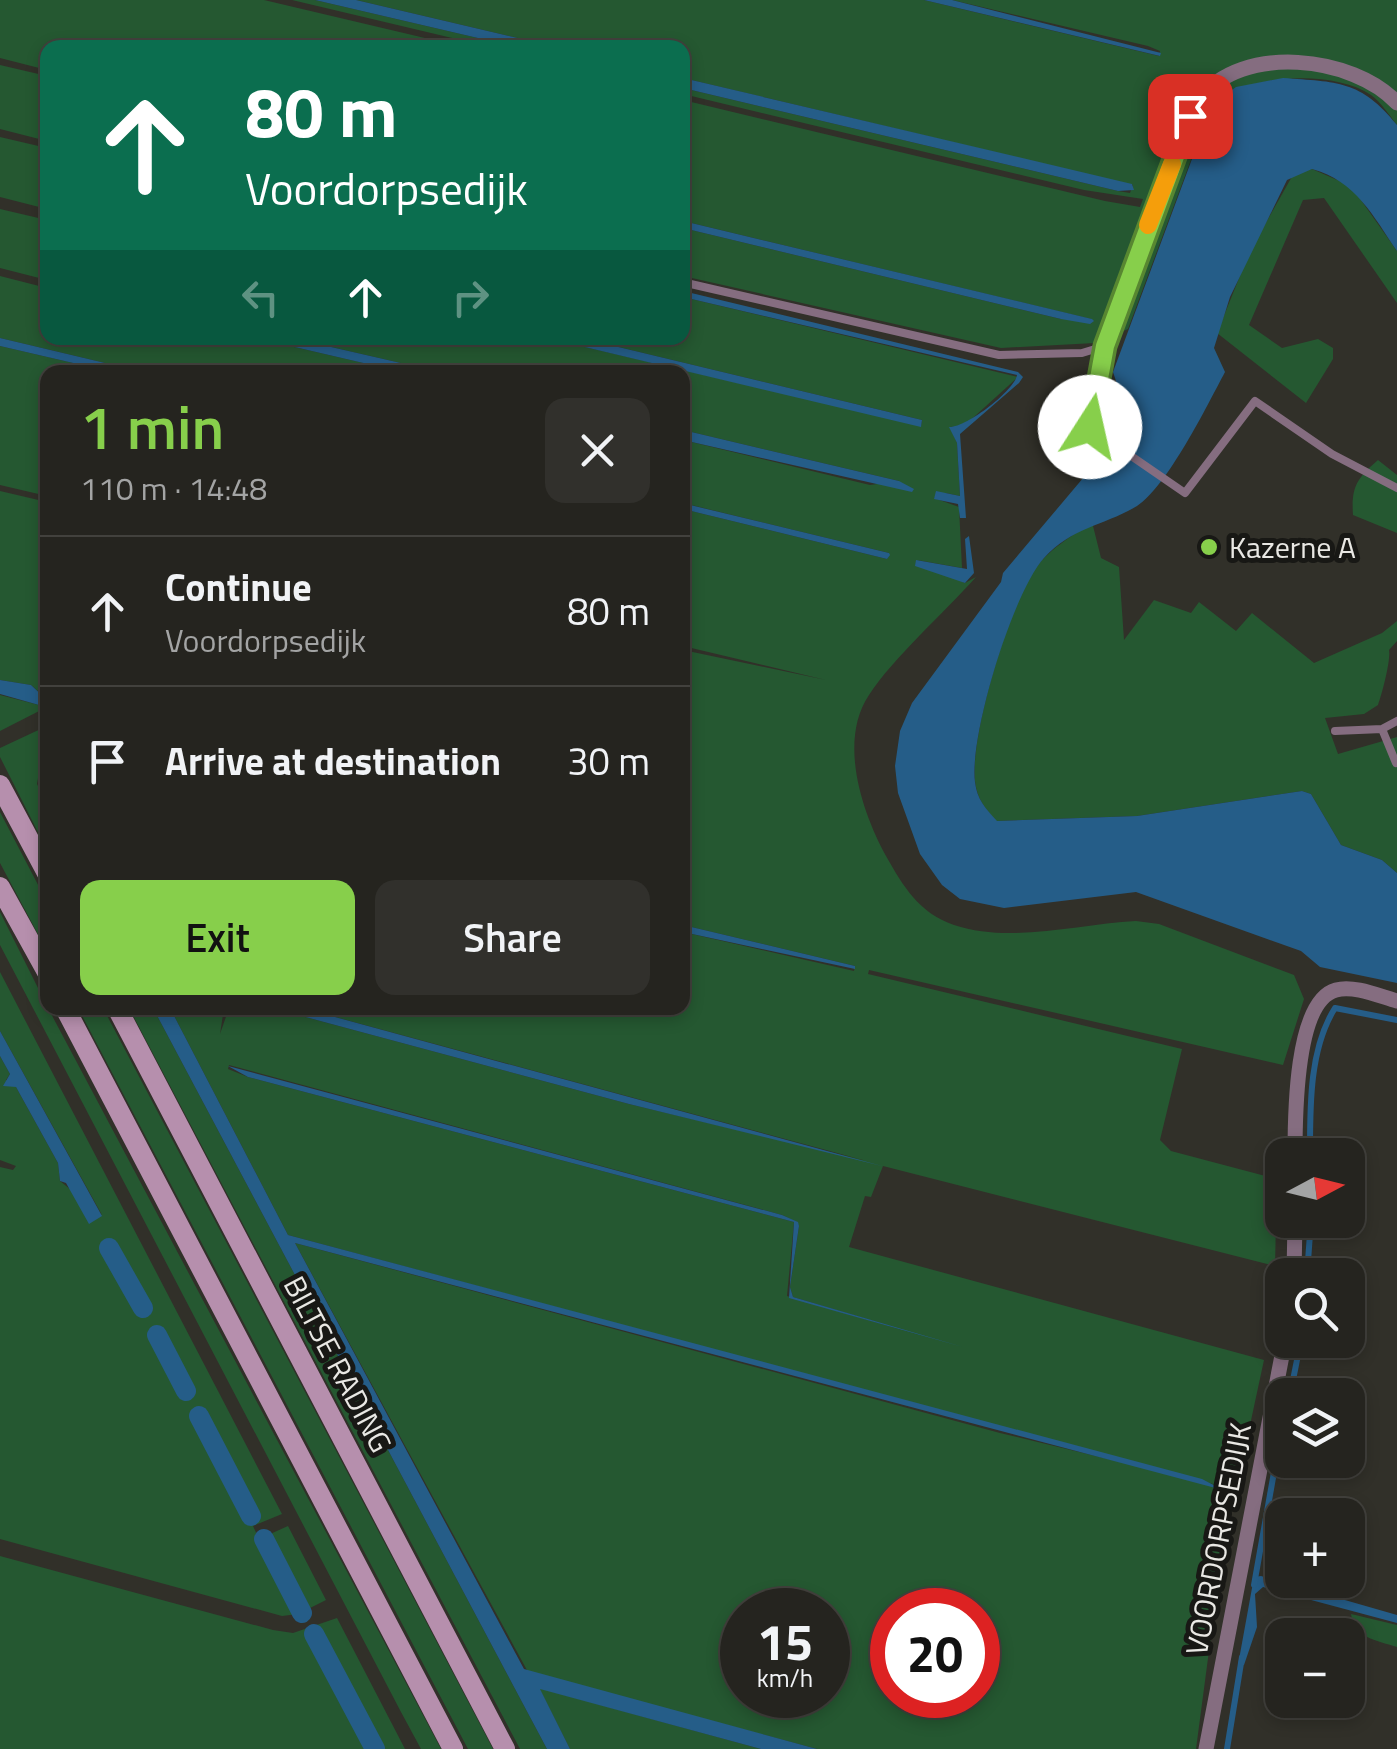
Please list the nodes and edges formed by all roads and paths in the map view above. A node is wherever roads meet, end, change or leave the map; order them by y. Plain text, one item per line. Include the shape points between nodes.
1 (1397, 102) edge
2 (1156, 206) joint
3 (690, 284) edge
4 (1105, 346) junction
5 (1397, 488) edge
6 (1397, 720) edge
7 (1382, 729) junction
8 (1335, 730) dead end
9 (1396, 763) edge
10 (0, 785) edge
11 (40, 860) edge
12 (0, 887) edge
13 (40, 960) edge
14 (1397, 1001) edge
15 (69, 1015) edge
16 (121, 1015) edge
17 (1295, 1138) edge
18 (1282, 1358) edge
19 (453, 1749) edge
20 (506, 1749) edge
21 (1206, 1749) edge

1 - 2 street via 1367,79 1334,68 1279,64 1237,72 1198,101
2 - 4 lane
3 - 4 lane via 999,355 1082,353
4 - 5 lane via 1090,427 1184,493 1254,401
6 - 7 lane
7 - 8 lane
7 - 9 lane
10 - 11 main road
12 - 13 main road
14 - 17 street via 1346,988 1320,998 1311,1011
15 - 19 main road
16 - 20 main road, BILTSE RADING
18 - 21 street, VOORDORPSEDIJK

